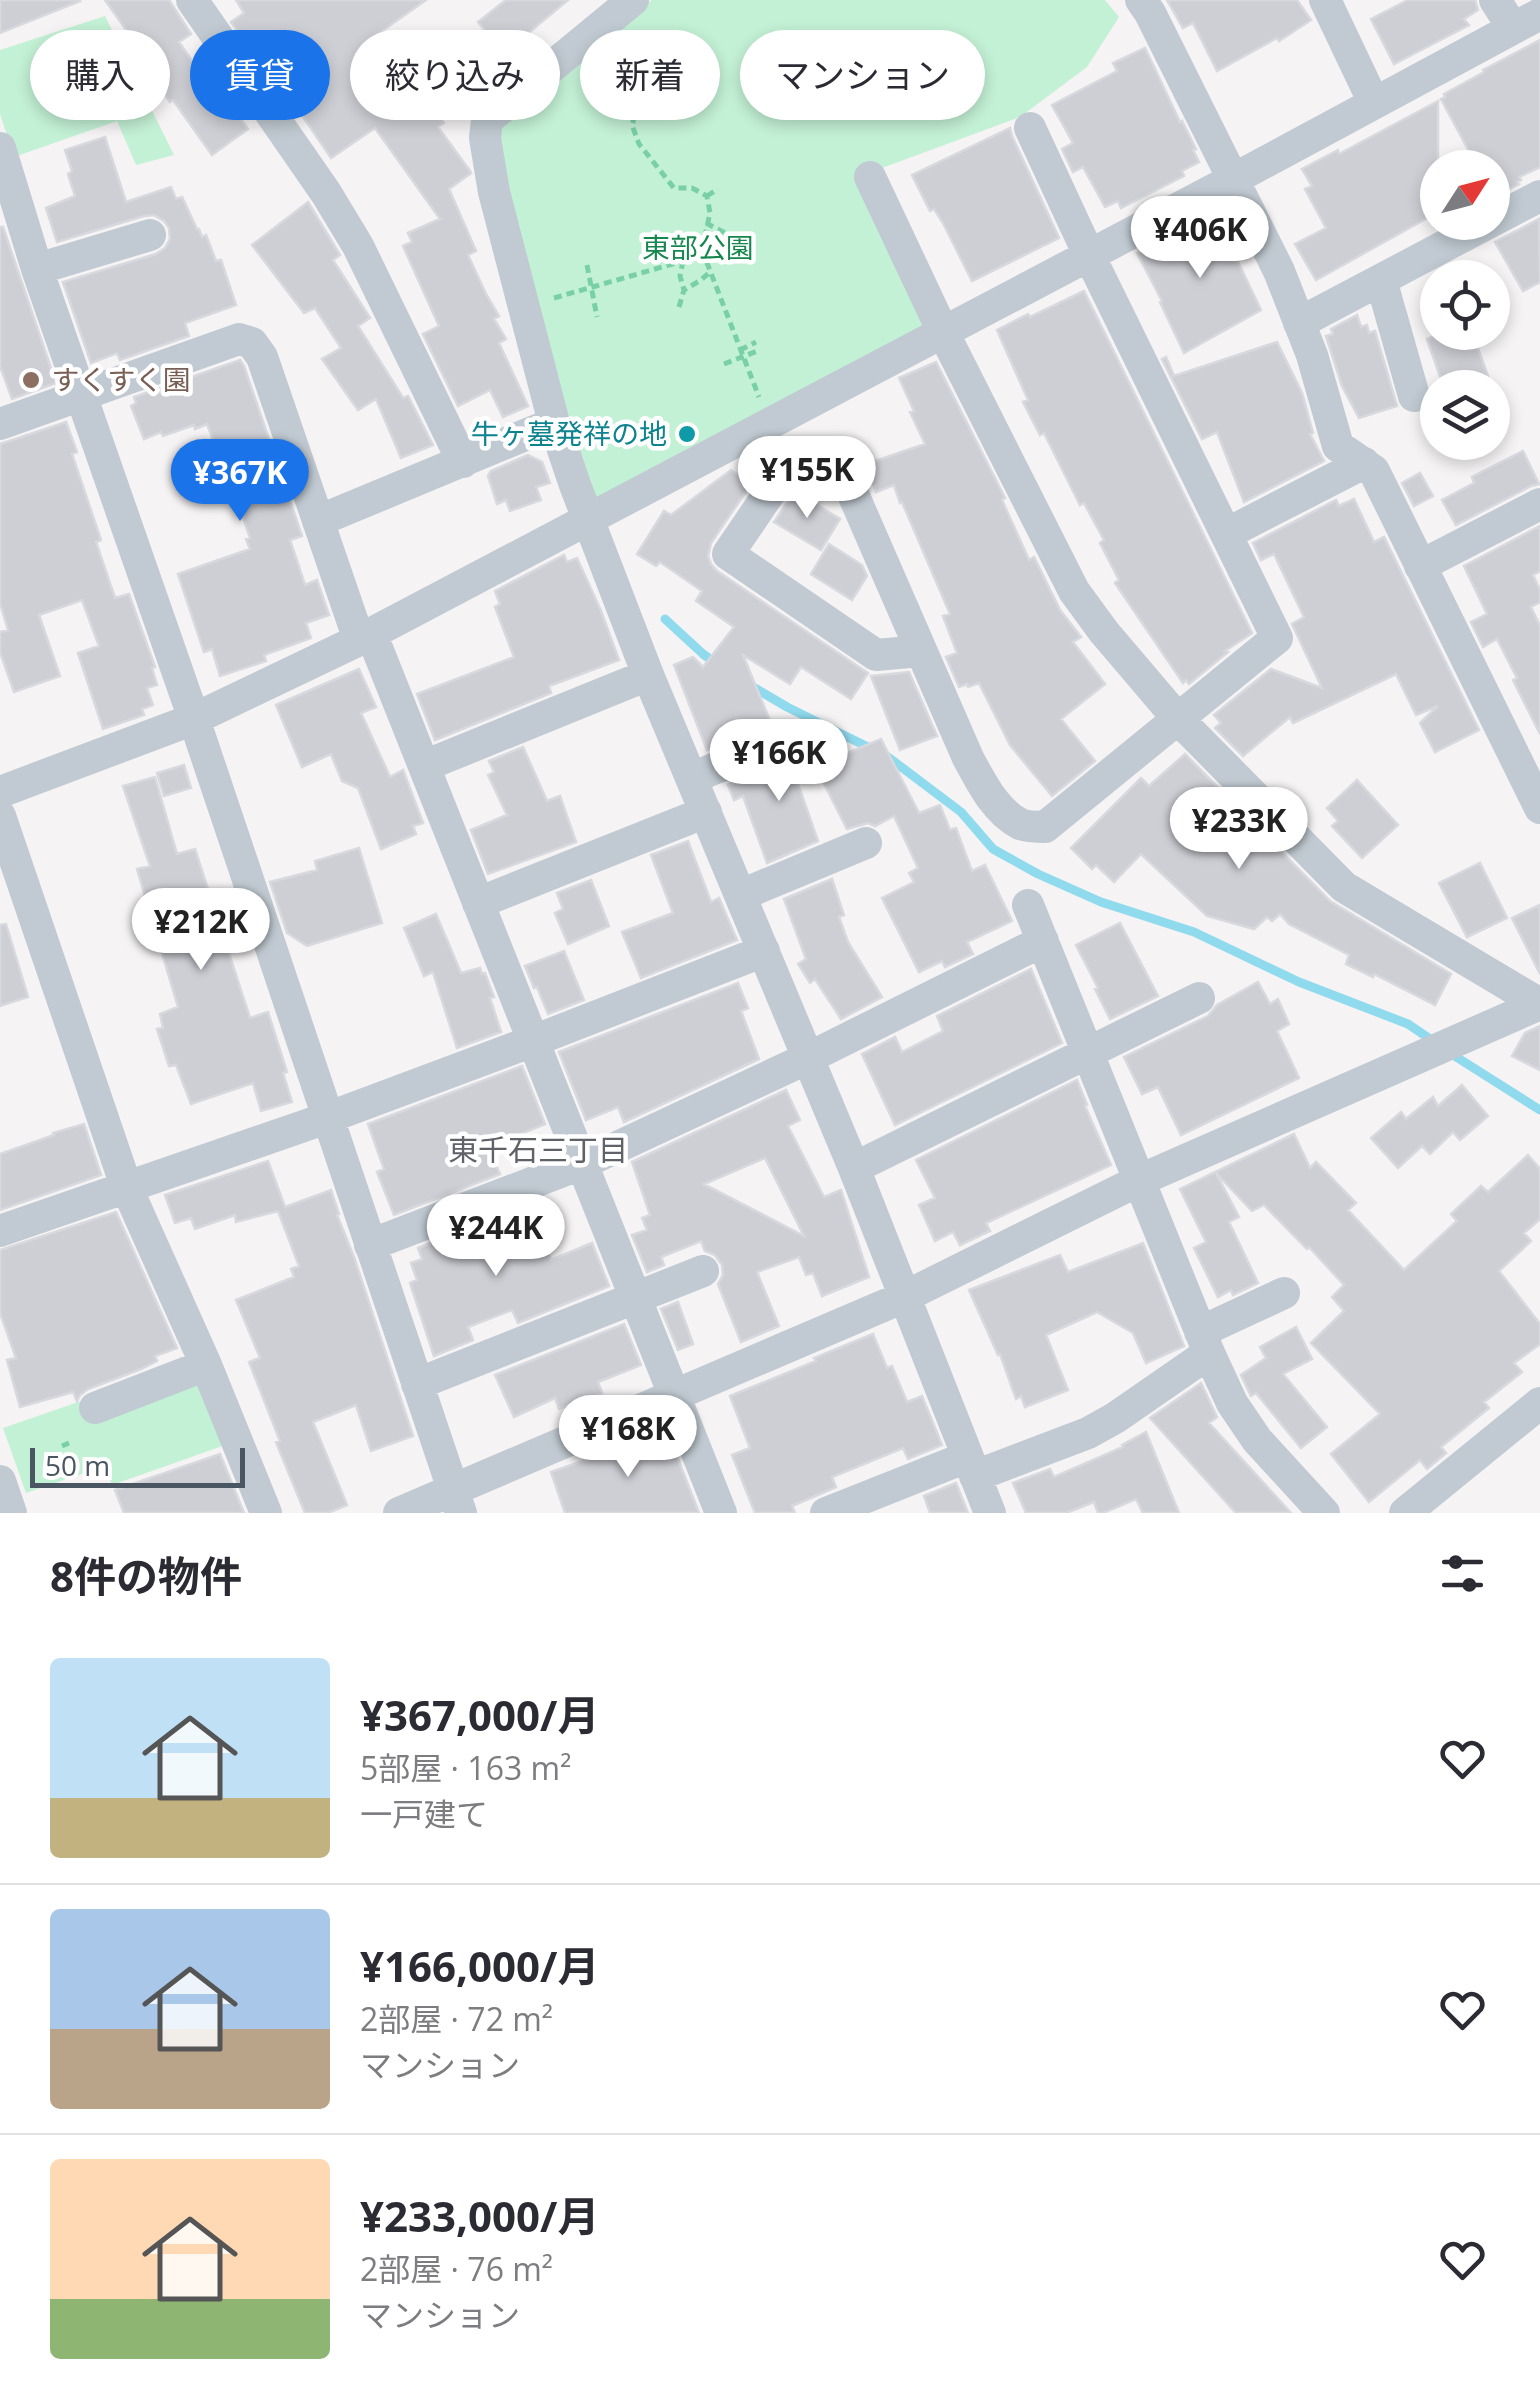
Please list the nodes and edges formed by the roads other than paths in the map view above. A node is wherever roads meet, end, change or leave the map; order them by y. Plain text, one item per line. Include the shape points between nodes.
1 (192, 0) edge
2 (632, 0) edge
3 (1140, 0) edge
4 (1326, 0) edge
5 (1495, 0) edge
6 (1527, 21) edge
7 (1374, 103) junction
8 (1030, 128) dead end
9 (0, 148) edge
10 (870, 177) dead end
11 (1232, 180) junction
12 (1540, 196) edge
13 (1510, 212) edge
14 (150, 235) dead end
15 (1457, 240) edge
16 (1089, 255) junction
17 (37, 269) junction
18 (1381, 280) junction
19 (1299, 323) junction
20 (942, 332) junction
21 (82, 396) junction
22 (1414, 396) dead end
23 (554, 423) junction
24 (0, 424) edge
25 (765, 425) junction
26 (463, 462) junction
27 (1364, 464) junction
28 (783, 473) junction
29 (1540, 504) edge
30 (588, 518) junction
31 (318, 521) junction
32 (1226, 534) junction
33 (1420, 566) junction
34 (365, 636) junction
35 (921, 650) junction
36 (648, 675) junction
37 (194, 719) junction
38 (1178, 720) junction
39 (778, 742) dead end
40 (424, 766) junction
41 (692, 778) junction
42 (0, 792) edge
43 (1540, 808) edge
44 (706, 812) junction
45 (0, 816) edge
46 (866, 843) dead end
47 (742, 894) junction
48 (478, 903) junction
49 (1028, 904) dead end
50 (1043, 940) junction
51 (764, 951) junction
52 (1199, 998) dead end
53 (1540, 1004) edge
54 (533, 1042) junction
55 (1088, 1052) junction
56 (808, 1058) junction
57 (327, 1118) junction
58 (580, 1164) junction
59 (854, 1168) junction
60 (1140, 1180) junction
61 (126, 1186) junction
62 (0, 1231) edge
63 (370, 1244) junction
64 (703, 1271) dead end
65 (1284, 1293) dead end
66 (904, 1297) junction
67 (634, 1298) junction
68 (1205, 1343) junction
69 (206, 1365) junction
70 (417, 1384) junction
71 (672, 1396) junction
72 (1540, 1403) edge
73 (95, 1408) dead end
74 (971, 1467) junction
75 (0, 1481) edge
76 (458, 1501) edge
77 (11, 1513) edge
78 (266, 1513) edge
79 (399, 1513) edge
80 (720, 1513) edge
81 (826, 1513) edge
82 (990, 1513) edge
83 (1324, 1513) edge
84 (1405, 1513) edge

1 - 26 street via 358,246
2 - 23 street via 487,120 494,192
3 - 11 street
4 - 7 street
5 - 6 street
6 - 7 street
7 - 11 street
8 - 16 street
9 - 17 street
10 - 20 street
11 - 16 street
11 - 19 street
12 - 13 street
14 - 17 street
15 - 18 street
16 - 20 street
16 - 32 street
17 - 21 street
18 - 19 street
18 - 22 street
19 - 27 street via 1338,446
20 - 25 street
20 - 38 street via 1074,590
21 - 24 street
21 - 31 street via 239,339 252,343
21 - 37 street
23 - 26 street
23 - 30 street
25 - 28 street
25 - 30 street
26 - 31 street
27 - 32 street
27 - 33 street via 1374,470
28 - 35 street via 844,471
28 - 35 street via 728,554 876,656
29 - 33 street
30 - 34 street
30 - 36 street
31 - 34 street
32 - 38 street via 1277,638
33 - 43 street
34 - 37 street
34 - 40 street
35 - 38 street via 984,788 1023,826 1046,827
36 - 40 street
36 - 41 street
37 - 42 street
37 - 57 street
38 - 53 street via 1344,887
39 - 41 street
40 - 48 street
41 - 44 street
44 - 47 street
44 - 48 street
45 - 61 street
46 - 47 street
47 - 51 street
48 - 54 street
49 - 50 street
50 - 55 street
50 - 56 street
51 - 54 street
51 - 56 street
52 - 55 street
53 - 60 street
54 - 57 street
54 - 58 street
55 - 59 street
55 - 60 street
56 - 58 street
56 - 59 street
57 - 61 street
57 - 63 street
58 - 63 street
58 - 67 street
59 - 66 street
60 - 66 street
60 - 68 street
61 - 62 street
61 - 69 street
63 - 70 street
64 - 67 street
65 - 68 street
66 - 71 street
66 - 74 street
67 - 70 street
67 - 71 street
68 - 74 street via 1088,1433
68 - 83 street via 1257,1440
69 - 73 street
69 - 78 street
70 - 76 street
71 - 76 street
71 - 80 street
72 - 84 street
74 - 81 street
74 - 82 street
75 - 77 street
76 - 79 street

